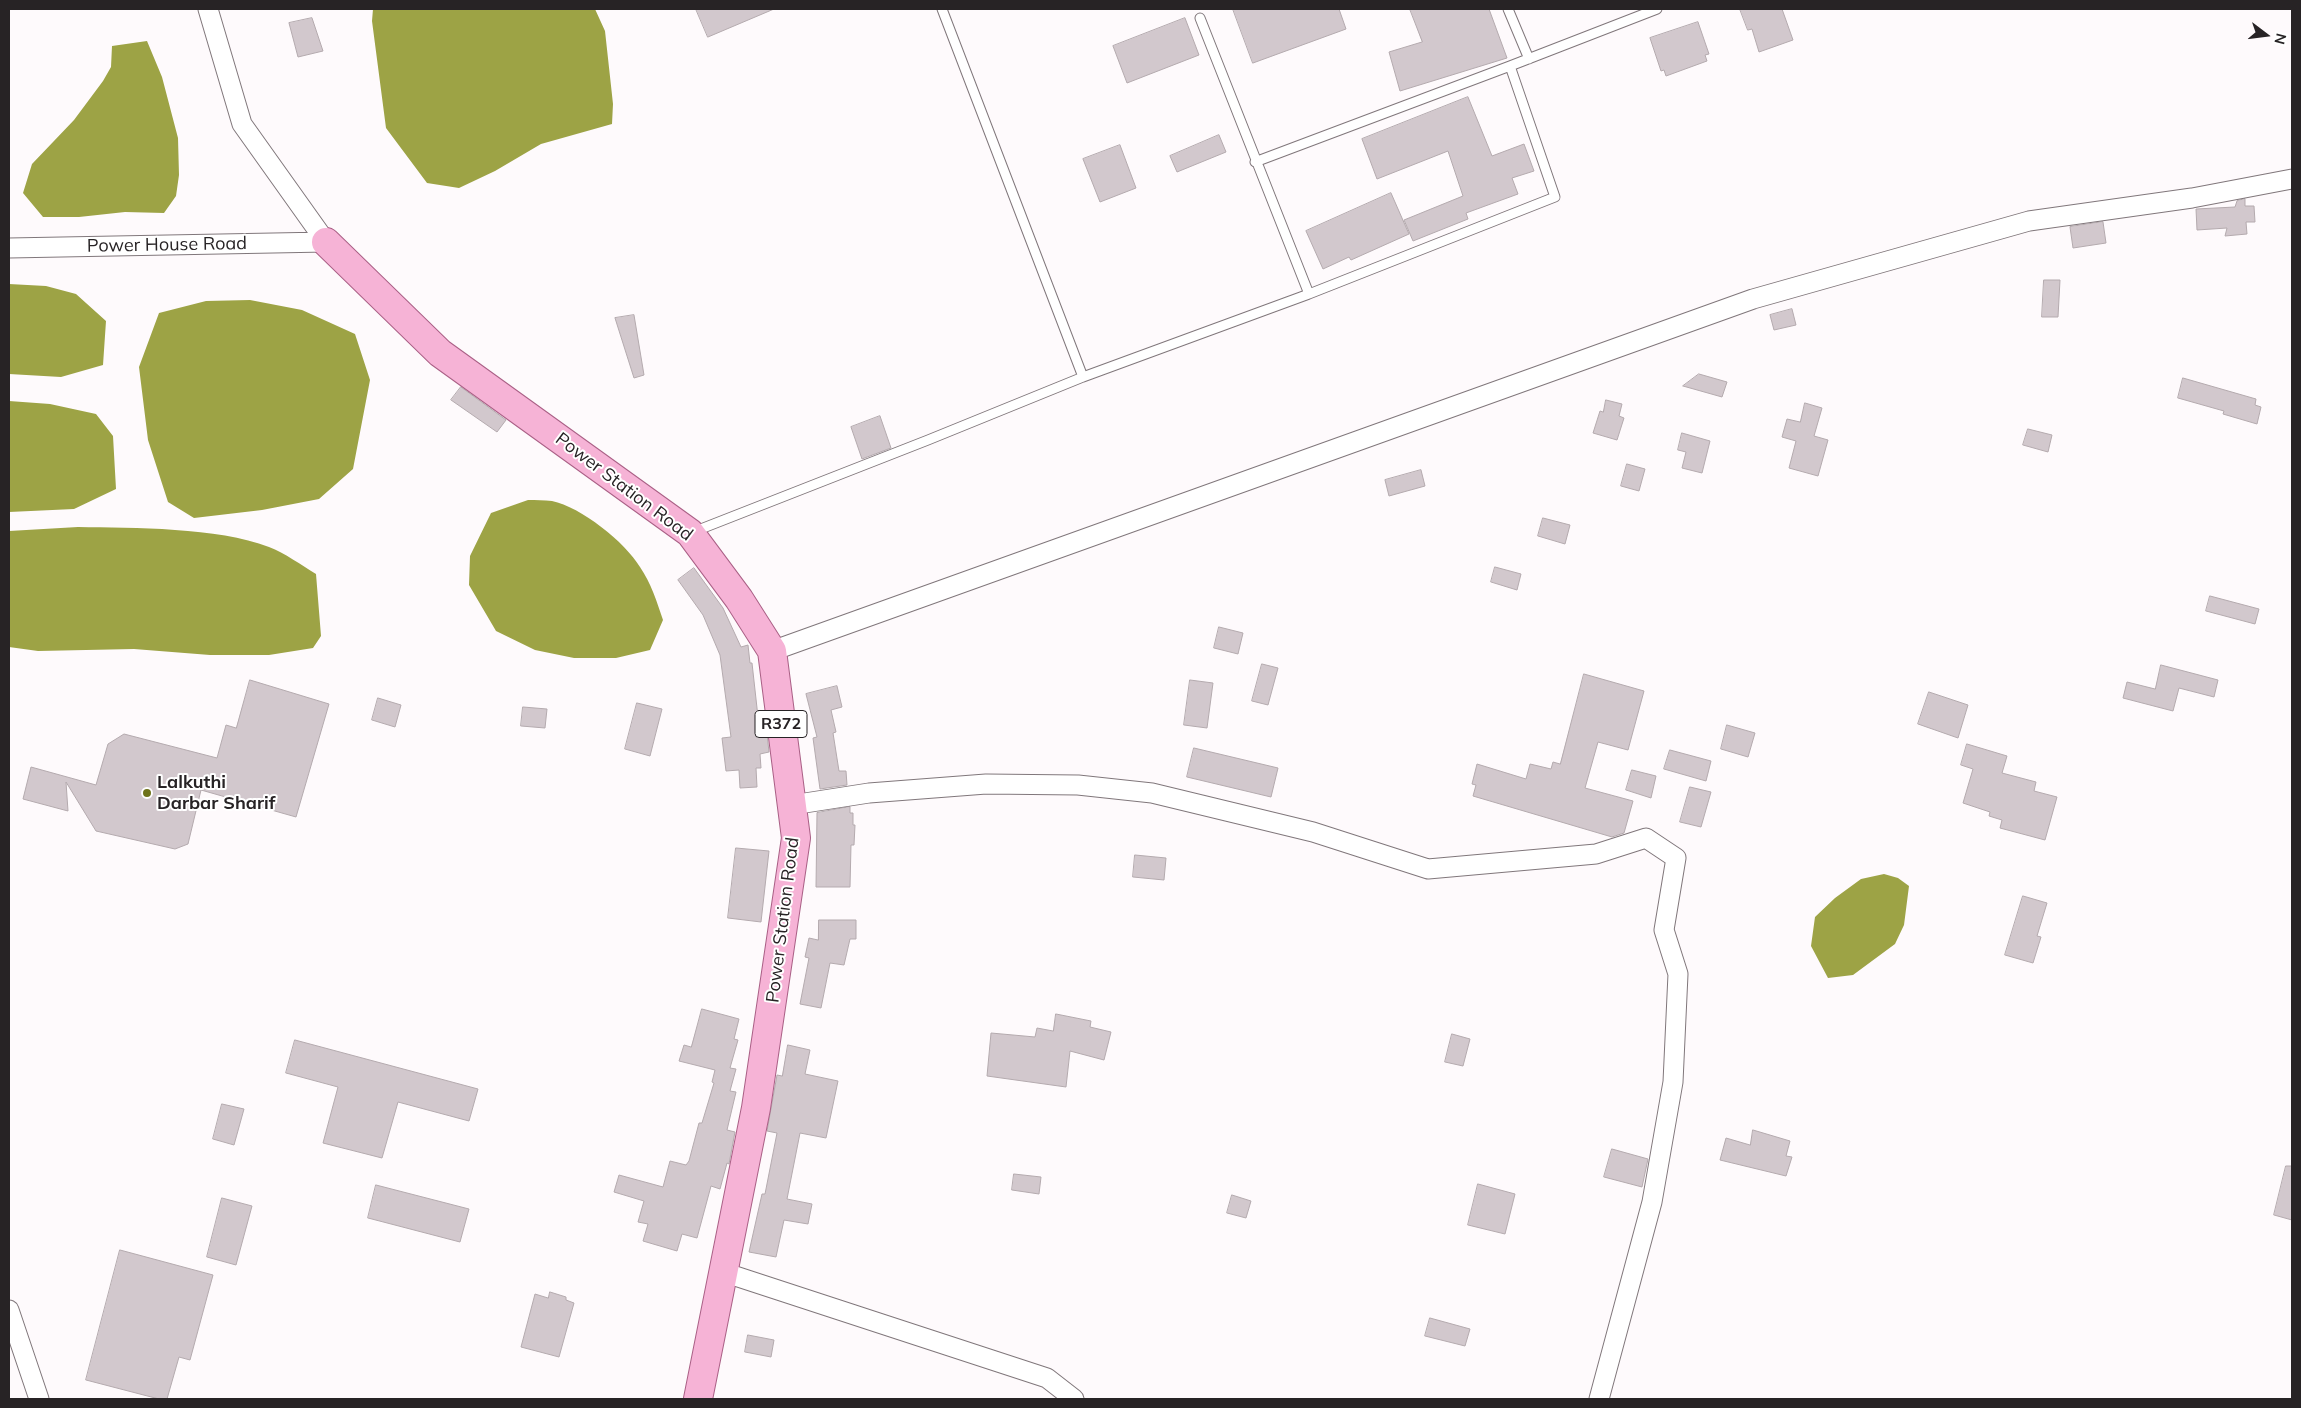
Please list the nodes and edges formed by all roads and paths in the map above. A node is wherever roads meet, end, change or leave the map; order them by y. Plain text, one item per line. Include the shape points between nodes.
1 (208, 9) edge
2 (942, 9) edge
3 (1508, 9) edge
4 (1657, 9) edge
5 (1200, 18) dead end
6 (1529, 59) junction
7 (1510, 66) junction
8 (1255, 162) junction
9 (2292, 179) edge
10 (326, 242) junction
11 (9, 248) edge
12 (1308, 294) junction
13 (1083, 377) junction
14 (690, 533) junction
15 (772, 651) junction
16 (792, 805) junction
17 (724, 1272) junction
18 (9, 1310) edge
19 (39, 1399) edge
20 (698, 1399) edge
21 (1074, 1399) edge
22 (1599, 1399) edge

1 - 10 street, Power Station Road via 242,124
2 - 13 lane
3 - 6 lane
4 - 6 lane
5 - 8 lane
6 - 7 lane
7 - 8 lane
7 - 12 lane via 1555,197
8 - 12 lane
9 - 15 street via 2192,198 2029,221 1753,299
10 - 11 street, Power House Road
10 - 14 main road, Power Station Road / R372 via 440,353
12 - 13 lane
13 - 14 lane
14 - 15 main road, Power Station Road / R372 via 739,599
15 - 16 main road, Power Station Road / R372
16 - 17 main road, Power Station Road / R372 via 796,838 756,1108
16 - 22 street via 869,793 986,784 1078,785 1152,793 1313,832 1428,869 1596,854 1646,838 1676,858 1664,930 1678,974 1673,1082 1652,1202
17 - 20 main road, Power Station Road / R372
17 - 21 street via 1047,1378
18 - 19 street

